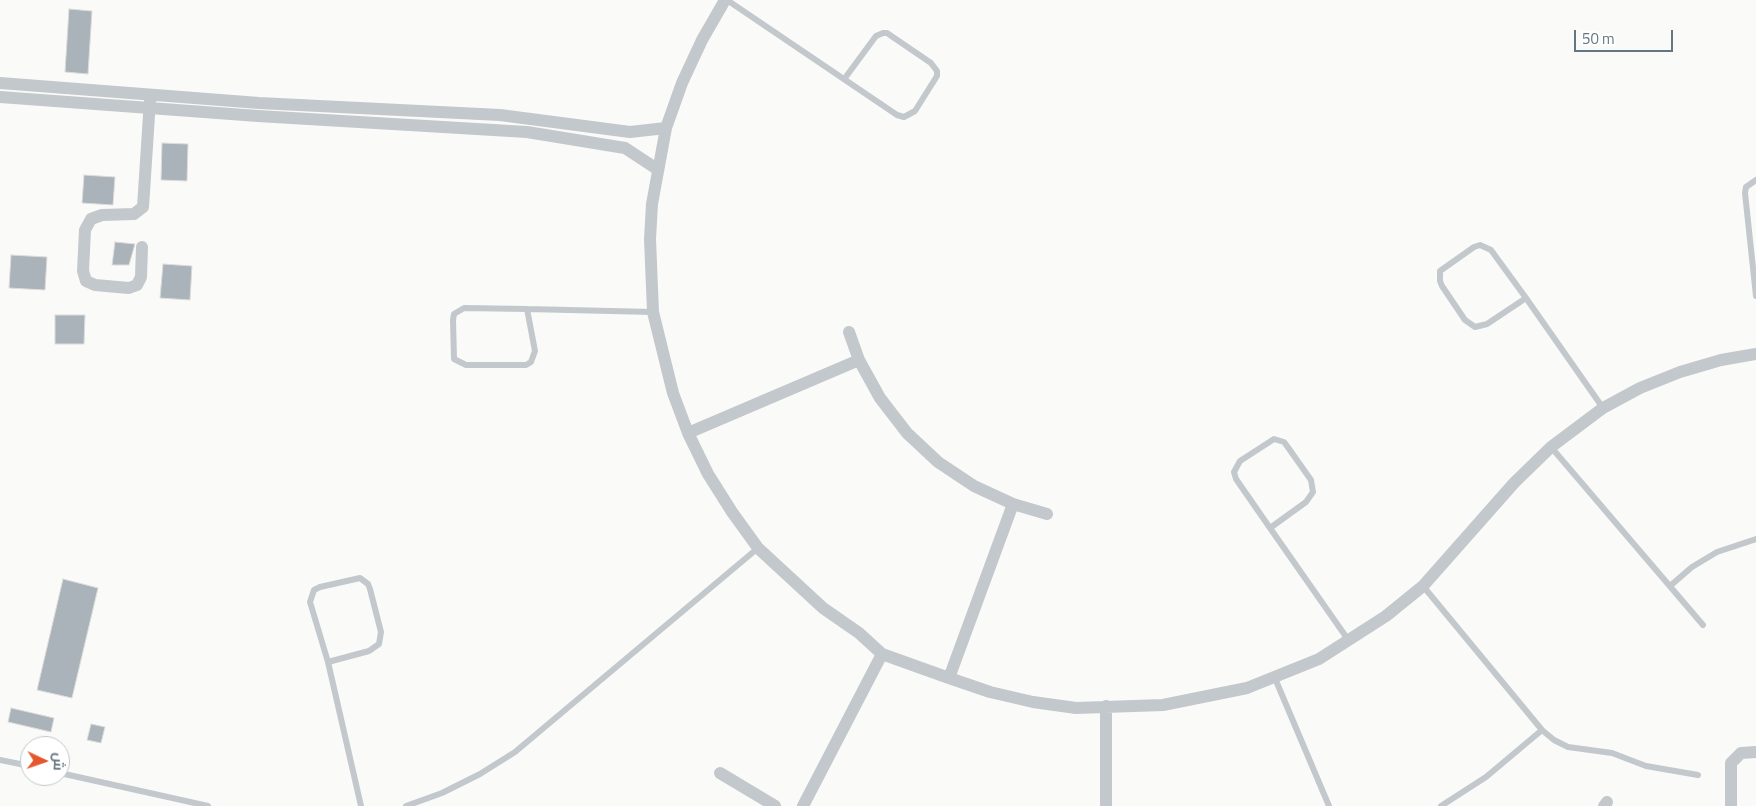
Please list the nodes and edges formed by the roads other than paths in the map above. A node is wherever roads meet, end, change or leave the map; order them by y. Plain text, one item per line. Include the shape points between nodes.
1 (726, 0) edge
2 (845, 78) junction
3 (0, 83) edge
4 (150, 95) junction
5 (0, 96) edge
6 (149, 108) junction
7 (586, 127) junction
8 (666, 128) junction
9 (584, 140) junction
10 (656, 169) junction
11 (1756, 180) edge
12 (142, 247) dead end
13 (1754, 251) edge
14 (1756, 296) edge
15 (1526, 298) junction
16 (527, 309) junction
17 (653, 312) junction
18 (849, 332) dead end
19 (1756, 354) edge
20 (860, 360) junction
21 (1603, 408) junction
22 (688, 433) junction
23 (1551, 447) junction
24 (1013, 504) junction
25 (1047, 514) dead end
26 (1270, 528) junction
27 (1756, 539) edge
28 (758, 548) junction
29 (1423, 586) junction
30 (1670, 586) junction
31 (1703, 625) dead end
32 (1349, 641) junction
33 (882, 654) junction
34 (328, 662) junction
35 (1274, 676) junction
36 (949, 678) junction
37 (1106, 706) junction
38 (1542, 730) junction
39 (1756, 752) edge
40 (0, 760) edge
41 (20, 764) edge
42 (720, 774) dead end
43 (70, 775) edge
44 (1698, 776) dead end
45 (208, 806) edge
46 (361, 806) edge
47 (406, 806) edge
48 (775, 806) edge
49 (803, 806) edge
50 (1106, 806) edge
51 (1329, 806) edge
52 (1441, 806) edge
53 (1730, 806) edge

1 - 2 lane
1 - 8 street via 702,40
2 - 2 lane via 904,117 915,111 938,76 931,63 883,33 876,36
3 - 4 street
4 - 6 street
4 - 7 street via 500,115
5 - 6 street
6 - 9 street via 498,129
6 - 12 street via 143,207 134,214 102,214 91,219 85,230 83,271 86,281 95,285 129,288 137,285 141,277
7 - 8 street via 630,132
7 - 9 street
8 - 10 street
9 - 10 street via 625,148
10 - 17 street via 650,240
11 - 13 lane via 1750,183 1745,193
13 - 14 lane
15 - 15 lane via 1486,246 1474,247 1444,267 1439,276 1442,286 1465,320 1475,327 1487,324
15 - 21 lane
16 - 16 lane via 458,310 452,320 454,359 466,365 520,366 531,362 535,351
16 - 17 lane
17 - 22 street via 673,393
18 - 20 street
19 - 21 street via 1680,372
20 - 22 street
20 - 24 street via 880,398 907,433 938,462 974,486
21 - 23 street
22 - 28 street via 708,474
23 - 29 street via 1514,483
23 - 30 lane
24 - 25 street
24 - 36 street
26 - 26 lane via 1234,472 1240,461 1274,439 1284,442 1311,480 1314,492 1306,502
26 - 32 lane
27 - 30 lane via 1717,552
28 - 33 street via 823,608
28 - 47 lane via 515,752 442,793
29 - 32 street
29 - 38 lane
30 - 31 lane
32 - 35 street via 1318,659
33 - 36 street
33 - 49 street
34 - 34 lane via 311,596 320,586 360,578 370,589 381,632 379,644 369,651
34 - 46 lane
35 - 37 street via 1247,688 1205,698 1163,705
35 - 51 lane
36 - 37 street via 1033,702 1076,708
37 - 50 street
38 - 44 lane via 1568,747 1612,753 1646,766
38 - 52 lane via 1486,777
39 - 53 street via 1741,753 1731,763
40 - 41 lane
42 - 48 street
43 - 45 lane

